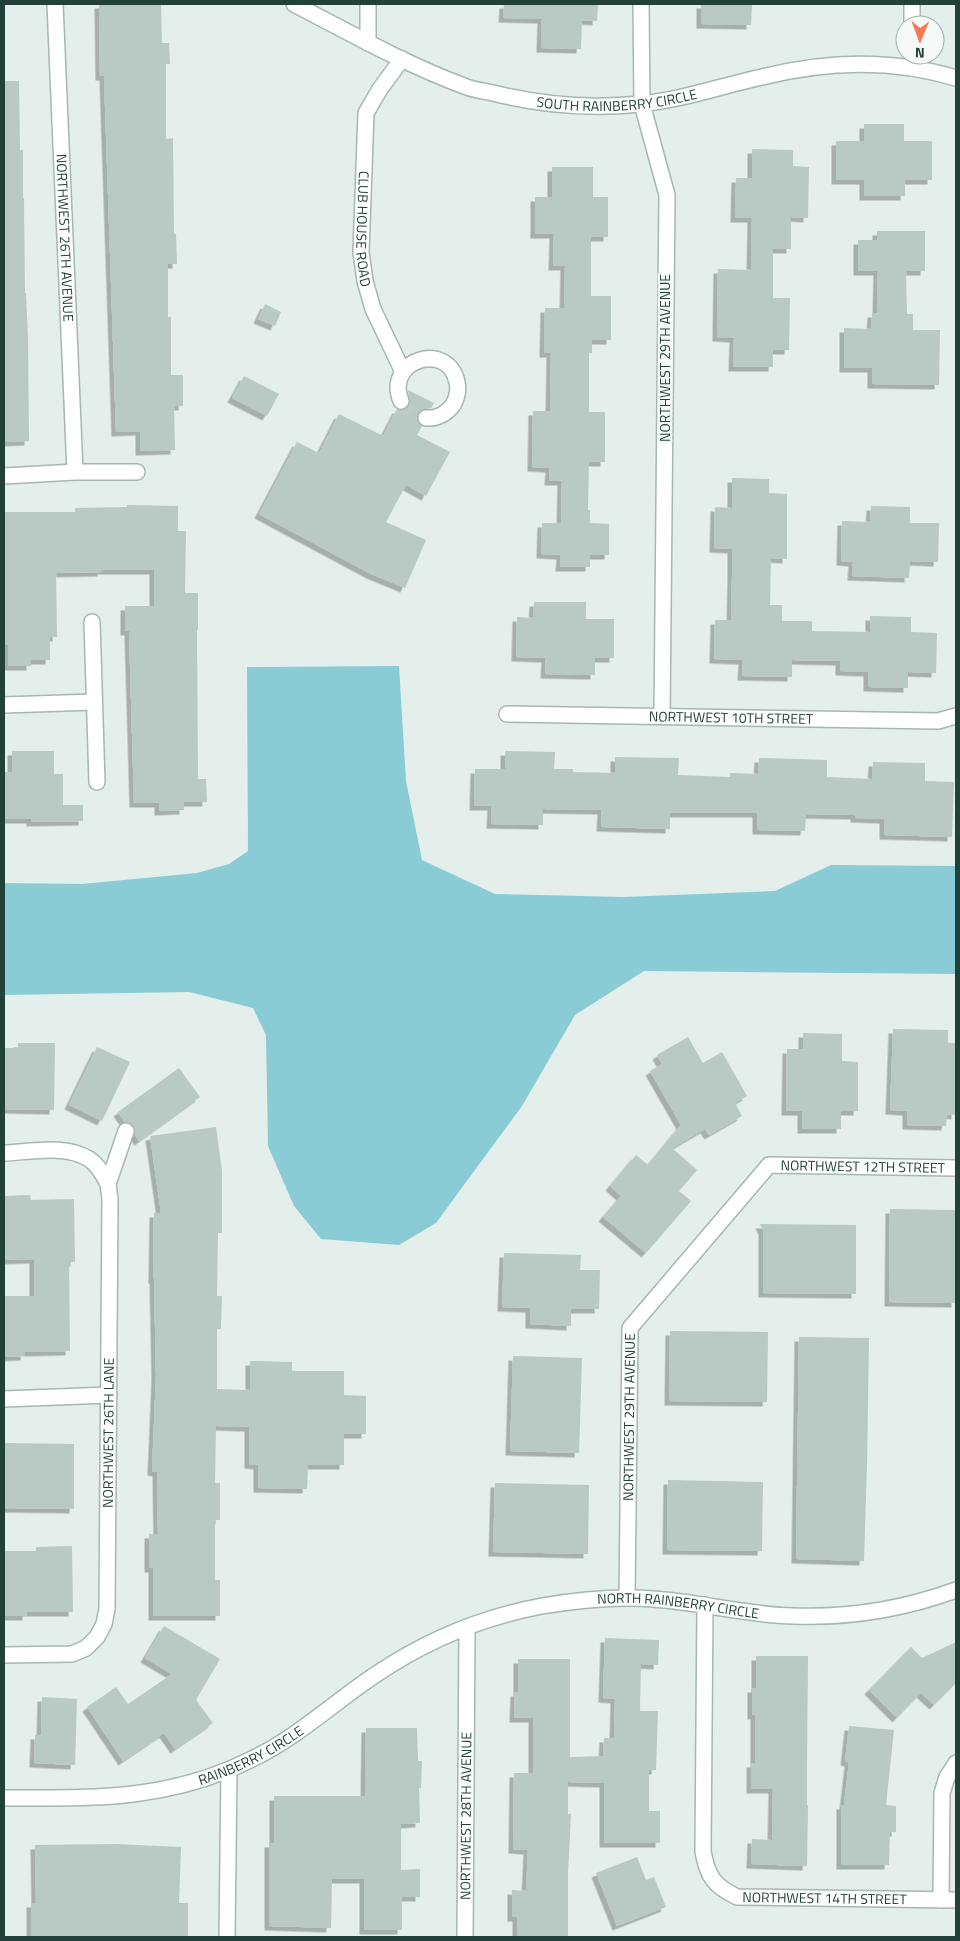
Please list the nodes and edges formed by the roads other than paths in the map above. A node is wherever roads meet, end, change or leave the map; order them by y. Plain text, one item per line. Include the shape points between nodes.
1 (55, 4) edge
2 (294, 4) edge
3 (368, 4) edge
4 (641, 4) edge
5 (368, 43) junction
6 (402, 59) junction
7 (895, 63) edge
8 (919, 65) edge
9 (956, 78) edge
10 (642, 104) junction
11 (403, 372) junction
12 (402, 401) dead end
13 (426, 418) dead end
14 (75, 472) junction
15 (137, 472) dead end
16 (4, 476) edge
17 (92, 622) dead end
18 (94, 702) junction
19 (4, 705) edge
20 (507, 714) dead end
21 (662, 716) junction
22 (955, 717) edge
23 (97, 782) dead end
24 (126, 1132) dead end
25 (4, 1153) edge
26 (769, 1165) joint
27 (956, 1168) edge
28 (108, 1184) junction
29 (109, 1395) junction
30 (4, 1399) edge
31 (956, 1590) edge
32 (627, 1598) junction
33 (705, 1605) junction
34 (467, 1627) junction
35 (4, 1655) edge
36 (956, 1762) edge
37 (228, 1770) junction
38 (4, 1798) edge
39 (941, 1900) junction
40 (956, 1900) edge
41 (227, 1937) edge
42 (465, 1937) edge

1 - 14 street, NORTHWEST 26TH AVENUE
2 - 5 street, SOUTH RAINBERRY CIRCLE
3 - 5 street
4 - 10 street, NORTHWEST 29TH AVENUE
5 - 6 street, SOUTH RAINBERRY CIRCLE
6 - 10 street, SOUTH RAINBERRY CIRCLE via 465,87 517,99 570,105
6 - 11 street, CLUB HOUSE ROAD via 366,113 361,252 365,281 374,309
7 - 10 street, SOUTH RAINBERRY CIRCLE via 809,67 694,96
8 - 9 street, SOUTH RAINBERRY CIRCLE
10 - 21 street, NORTHWEST 29TH AVENUE via 667,195
11 - 12 street via 398,390
11 - 13 street via 417,360 426,358 444,363 456,377 458,386 454,404 440,416
14 - 15 street
14 - 16 street
17 - 18 street
18 - 19 street
18 - 23 street
20 - 21 street, NORTHWEST 10TH STREET
21 - 22 street, NORTHWEST 10TH STREET via 938,722
24 - 28 street, NORTHWEST 26TH LANE
25 - 28 street via 77,1153 101,1170
26 - 27 street, NORTHWEST 12TH STREET
26 - 32 street, NORTHWEST 29TH AVENUE via 630,1328
28 - 29 street, NORTHWEST 26TH LANE
29 - 30 street
29 - 35 street, NORTHWEST 26TH LANE via 107,1609 104,1624 92,1643 72,1654
31 - 33 street, NORTH RAINBERRY CIRCLE via 880,1611 827,1616 783,1616
32 - 33 street, NORTH RAINBERRY CIRCLE
32 - 34 street, NORTH RAINBERRY CIRCLE via 542,1606
33 - 39 street, NORTHWEST 14TH STREET via 703,1851 705,1866 712,1880 737,1897
34 - 37 street, RAINBERRY CIRCLE via 420,1648 375,1675 295,1735
34 - 42 street, NORTHWEST 28TH AVENUE
36 - 39 street via 942,1792
37 - 38 street, RAINBERRY CIRCLE via 145,1794 96,1798
37 - 41 street
39 - 40 street, NORTHWEST 14TH STREET

